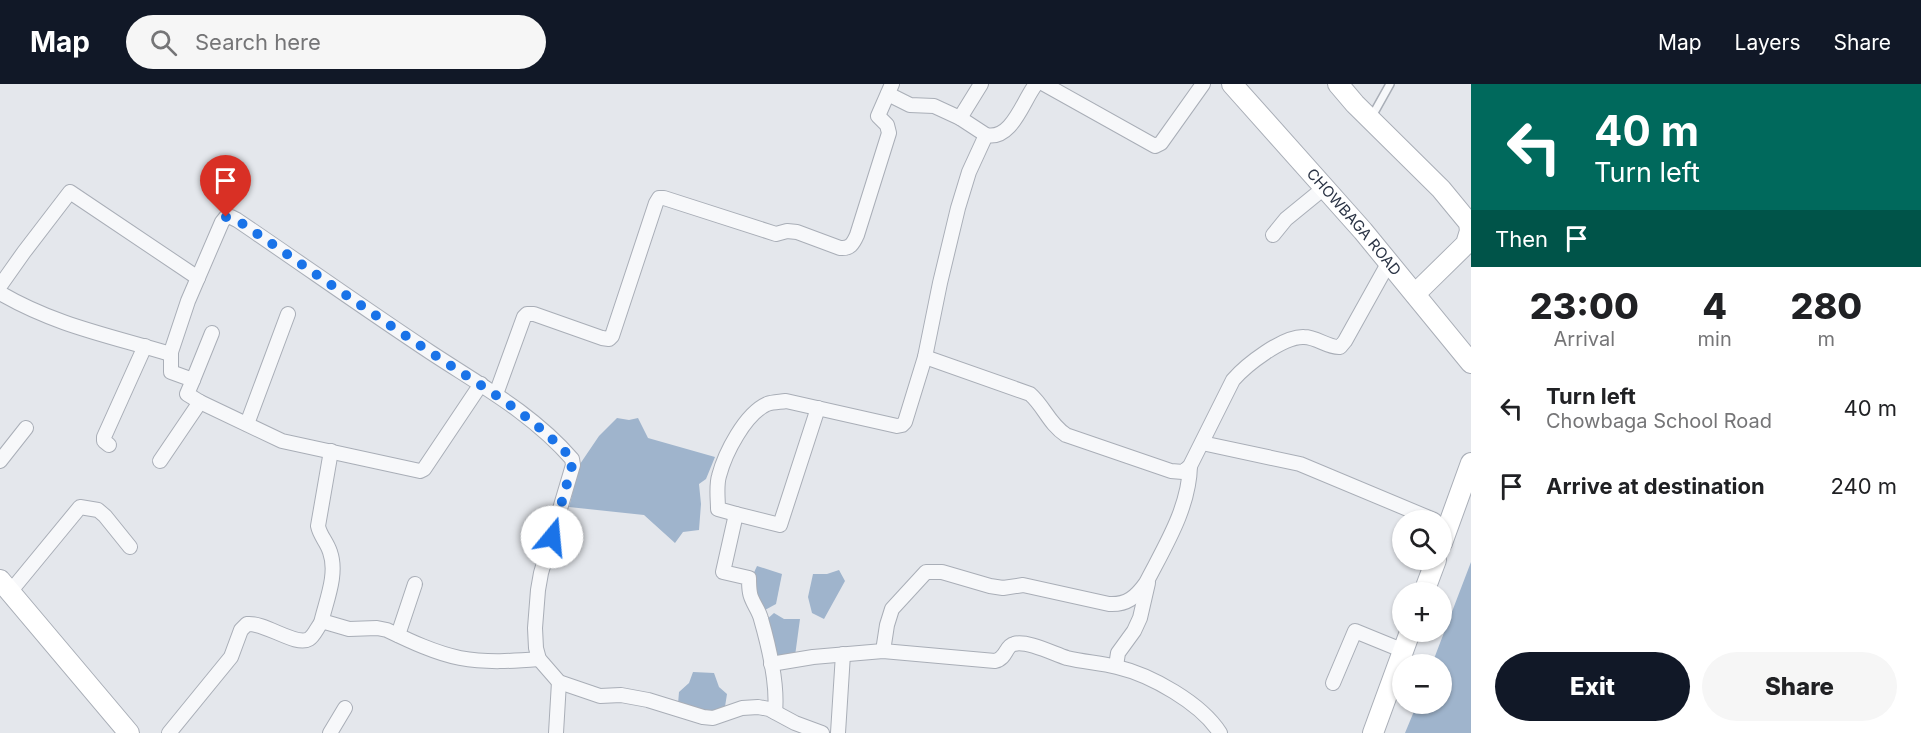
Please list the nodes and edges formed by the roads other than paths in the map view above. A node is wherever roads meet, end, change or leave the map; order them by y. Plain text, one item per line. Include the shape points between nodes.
1 (981, 84) edge
2 (1036, 84) edge
3 (1044, 84) edge
4 (1203, 84) edge
5 (1232, 84) edge
6 (1338, 84) edge
7 (1390, 84) edge
8 (890, 89) edge
9 (960, 118) junction
10 (1370, 119) junction
11 (986, 135) junction
12 (1323, 188) junction
13 (1273, 235) dead end
14 (1389, 262) junction
15 (198, 278) junction
16 (1, 285) edge
17 (1415, 294) junction
18 (288, 314) dead end
19 (212, 333) dead end
20 (145, 346) junction
21 (171, 352) junction
22 (925, 357) junction
23 (1471, 363) edge
24 (193, 380) junction
25 (481, 384) junction
26 (496, 394) junction
27 (200, 402) junction
28 (818, 408) junction
29 (247, 424) junction
30 (26, 428) dead end
31 (1202, 443) junction
32 (109, 445) dead end
33 (331, 451) junction
34 (0, 461) edge
35 (160, 461) dead end
36 (1471, 462) edge
37 (1190, 466) junction
38 (1401, 510) edge
39 (1449, 510) edge
40 (736, 514) junction
41 (130, 547) dead end
42 (1149, 576) junction
43 (415, 584) dead end
44 (5, 586) edge
45 (321, 623) junction
46 (398, 635) junction
47 (1407, 642) edge
48 (883, 651) junction
49 (1404, 651) junction
50 (843, 654) junction
51 (539, 659) junction
52 (771, 664) junction
53 (1116, 666) junction
54 (559, 682) junction
55 (1333, 683) dead end
56 (345, 708) dead end
57 (775, 712) junction
58 (129, 733) edge
59 (169, 733) edge
60 (330, 733) edge
61 (556, 733) edge
62 (822, 733) edge
63 (838, 733) edge
64 (1220, 733) edge
65 (1373, 733) edge

1 - 9 street
2 - 11 street via 1006,131
3 - 4 street via 1155,146
5 - 12 street, CHOWBAGA ROAD
6 - 10 street
7 - 10 lane
8 - 9 street via 910,105 934,106
8 - 26 street via 878,116 889,133 857,235 846,249 791,231 776,234 659,198 612,336 602,338 527,314
9 - 11 street
10 - 17 street via 1441,189 1469,223 1466,244
11 - 22 street via 958,208
12 - 13 street
12 - 14 street, CHOWBAGA ROAD
14 - 17 street, CHOWBAGA ROAD
14 - 31 street via 1340,347 1303,337 1285,342 1250,363 1233,381
15 - 16 street via 70,192
15 - 21 street
15 - 25 street via 222,222 231,217
16 - 20 street via 43,316
17 - 23 street, CHOWBAGA ROAD
18 - 29 street
19 - 24 street
20 - 21 street
20 - 32 street via 104,437
21 - 24 street via 171,372
22 - 28 street via 902,425
22 - 37 street via 1030,394 1066,435 1172,471 1183,472
24 - 27 street via 187,394
25 - 26 street
25 - 33 street via 420,471
26 - 51 street via 542,428 573,462 538,590 535,628
27 - 29 street
27 - 35 street
28 - 40 street via 780,525
28 - 40 street via 786,401 768,403 743,425 718,478 718,509
29 - 33 street via 282,441
30 - 34 street
31 - 37 street
31 - 38 street via 1300,464
33 - 45 street via 318,525 333,563
36 - 39 street
37 - 42 street via 1190,484 1183,507
40 - 52 street via 723,572 749,578 750,595 758,607
41 - 44 street via 98,510 80,507
42 - 48 street via 1130,600 1109,604 1023,585 1003,588 942,572 926,572 892,609
42 - 53 street via 1140,618 1118,653
43 - 46 street
44 - 58 street
45 - 46 street via 359,630 378,628
45 - 59 street via 305,640 248,624 241,630 231,657
46 - 51 street via 461,658 495,662
47 - 49 street
48 - 50 street
48 - 53 street via 995,661 1014,644 1025,644 1069,658
49 - 55 street via 1355,631
49 - 65 street
50 - 52 street
50 - 63 street
51 - 54 street
52 - 57 street
53 - 64 street via 1134,671 1198,707
54 - 57 street via 600,696 629,696 703,717 713,718 742,708
54 - 61 street
56 - 60 street
57 - 62 street

